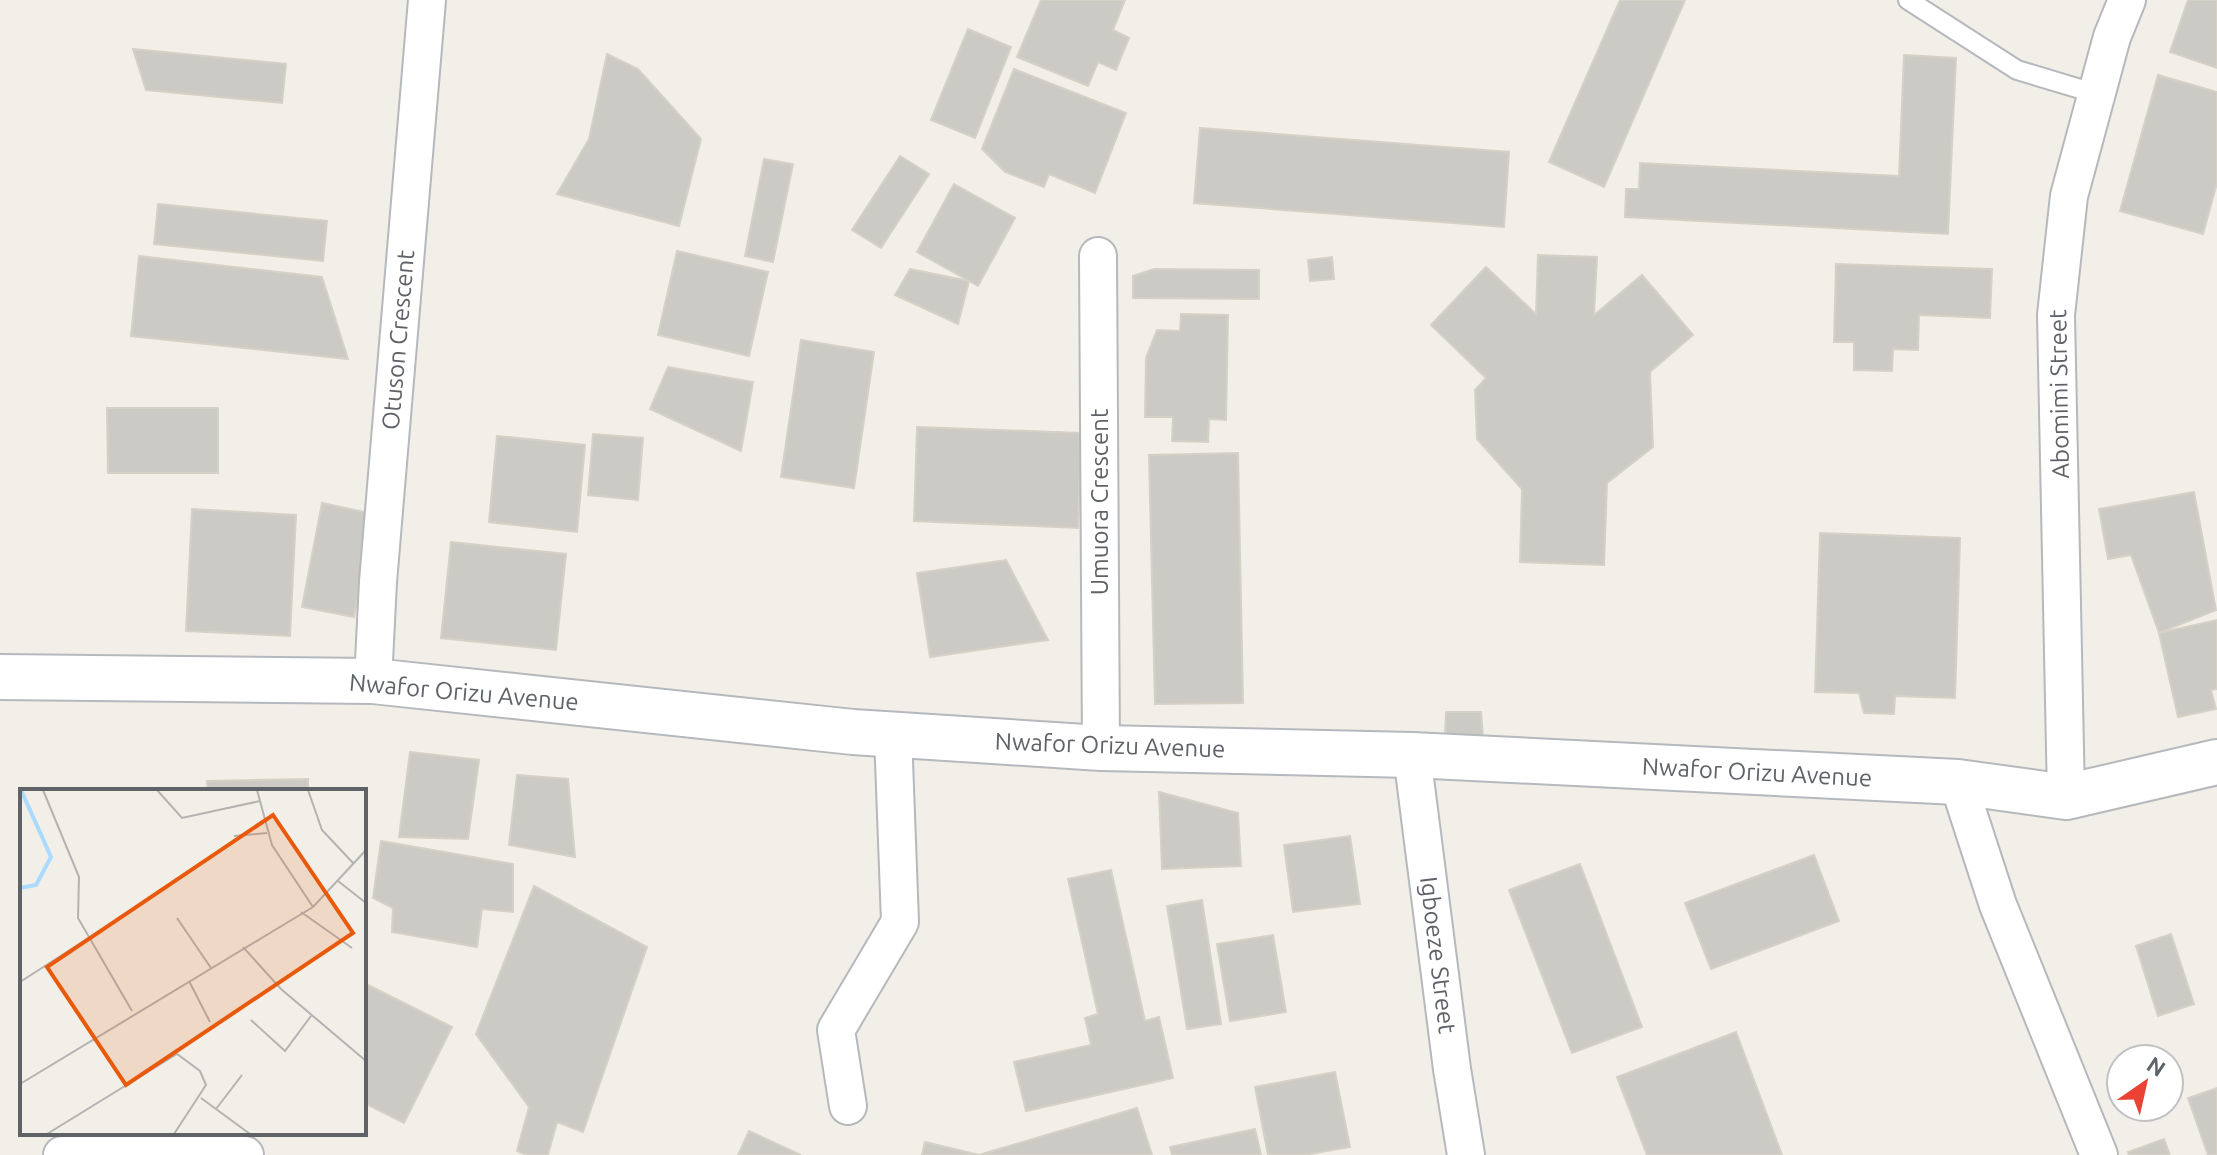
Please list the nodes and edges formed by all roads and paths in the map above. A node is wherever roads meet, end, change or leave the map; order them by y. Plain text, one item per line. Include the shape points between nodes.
1 (427, 0) edge
2 (1908, 0) edge
3 (2127, 0) edge
4 (2097, 94) junction
5 (1098, 256) dead end
6 (0, 677) edge
7 (373, 681) junction
8 (893, 734) junction
9 (1101, 748) junction
10 (1412, 755) junction
11 (2217, 762) edge
12 (1958, 782) junction
13 (2066, 797) junction
14 (848, 1106) dead end
15 (62, 1155) edge
16 (245, 1155) edge
17 (1466, 1155) edge
18 (2099, 1155) edge

1 - 7 street, Otuson Crescent
2 - 4 lane via 2017,70
3 - 4 street, Abomimi Street
4 - 13 street, Abomimi Street via 2069,196 2056,315
5 - 9 street, Umuora Crescent
6 - 7 street, Nwafor Orizu Avenue
7 - 8 street, Nwafor Orizu Avenue
8 - 9 street, Nwafor Orizu Avenue
8 - 14 street via 900,922 836,1030
9 - 10 street, Nwafor Orizu Avenue
10 - 12 street, Nwafor Orizu Avenue
10 - 17 street, Igboeze Street
11 - 13 street, Nwafor Orizu Avenue
12 - 13 street, Nwafor Orizu Avenue
12 - 18 street via 1998,905
15 - 16 street

